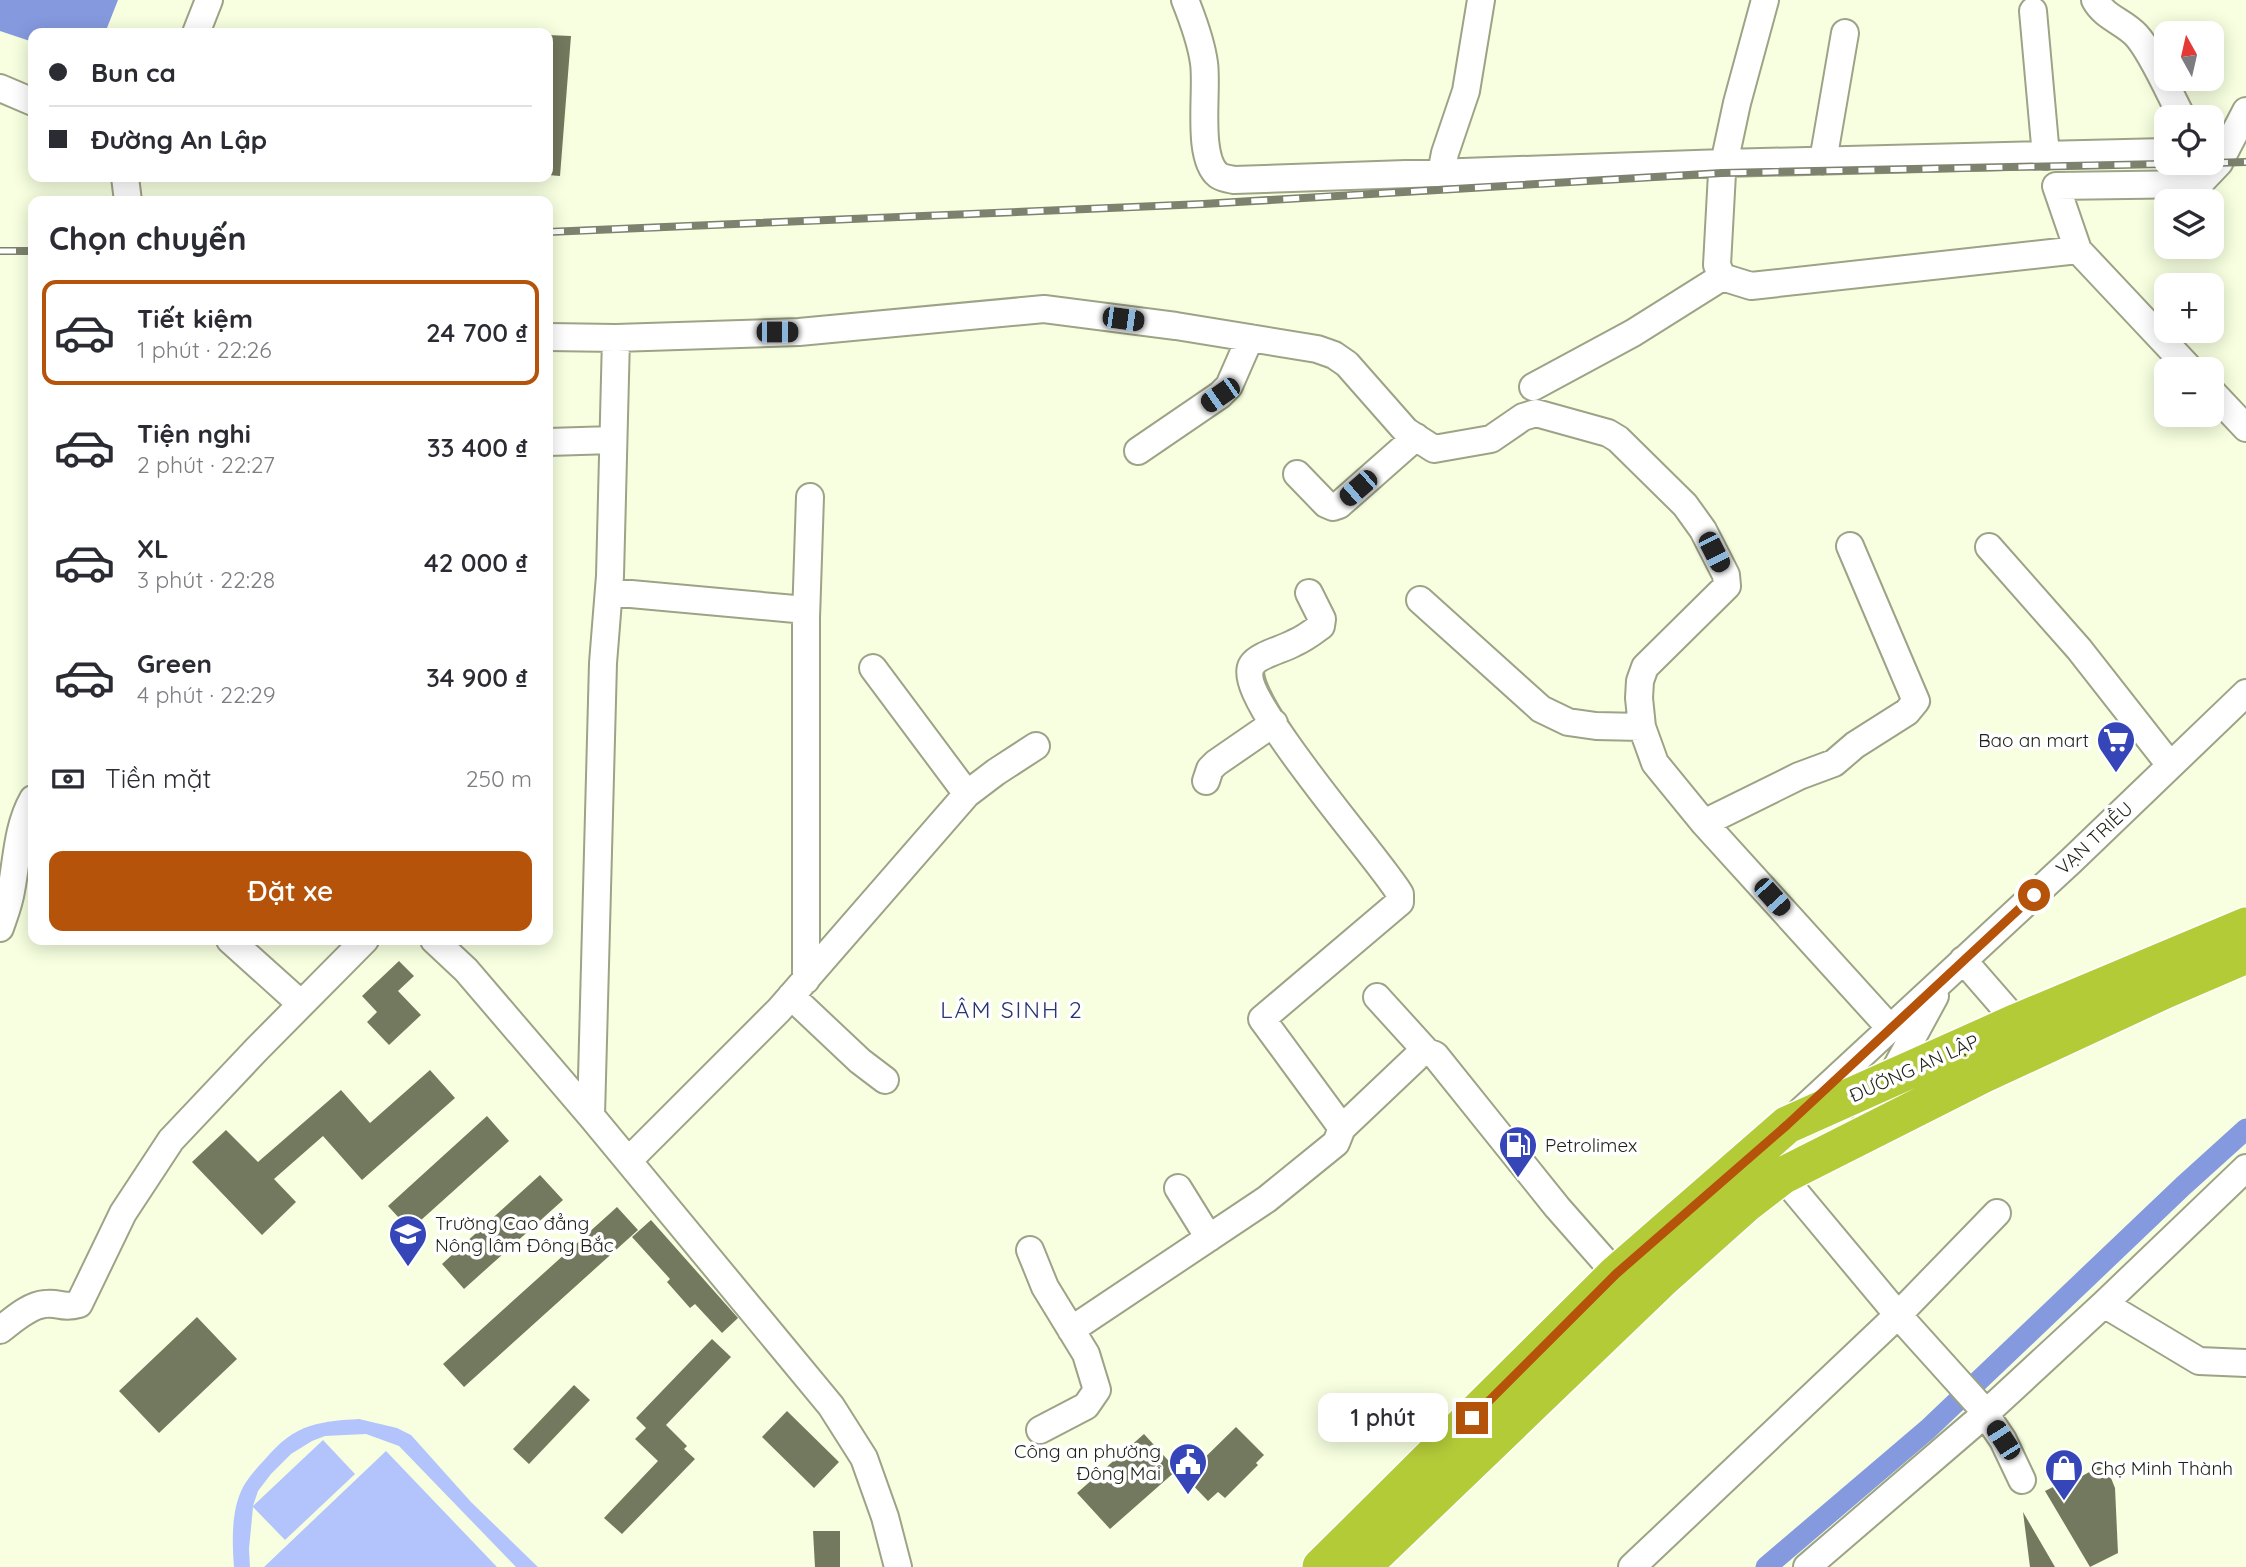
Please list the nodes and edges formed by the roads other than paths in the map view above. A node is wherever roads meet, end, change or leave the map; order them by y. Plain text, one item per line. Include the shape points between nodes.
1 (209, 0) edge
2 (1185, 0) edge
3 (1481, 0) edge
4 (1765, 0) edge
5 (2095, 0) edge
6 (2033, 11) dead end
7 (198, 28) edge
8 (1845, 33) dead end
9 (0, 88) edge
10 (28, 100) edge
11 (2176, 105) edge
12 (2246, 111) edge
13 (2224, 142) edge
14 (2154, 152) edge
15 (2046, 156) junction
16 (1823, 161) junction
17 (1724, 163) junction
18 (1440, 173) junction
19 (2208, 175) edge
20 (2078, 250) junction
21 (1722, 277) junction
22 (553, 337) edge
23 (616, 338) junction
24 (1250, 338) junction
25 (2179, 357) edge
26 (1533, 387) dead end
27 (2224, 405) edge
28 (2246, 428) edge
29 (1416, 437) junction
30 (613, 440) junction
31 (553, 442) edge
32 (1138, 452) dead end
33 (1297, 474) dead end
34 (810, 497) dead end
35 (1850, 546) dead end
36 (1989, 547) dead end
37 (610, 592) junction
38 (1309, 593) dead end
39 (1420, 600) dead end
40 (806, 610) junction
41 (873, 668) dead end
42 (2246, 693) edge
43 (1274, 723) junction
44 (1642, 727) junction
45 (1037, 746) dead end
46 (2170, 765) junction
47 (1206, 781) dead end
48 (967, 794) junction
49 (28, 808) edge
50 (1704, 823) junction
51 (2246, 926) edge
52 (0, 928) edge
53 (236, 945) edge
54 (360, 945) edge
55 (439, 945) edge
56 (2246, 955) edge
57 (1955, 967) junction
58 (799, 988) junction
59 (1377, 997) dead end
60 (301, 1004) junction
61 (2017, 1022) junction
62 (1890, 1028) junction
63 (1427, 1052) junction
64 (1889, 1079) junction
65 (885, 1080) dead end
66 (592, 1116) junction
67 (1787, 1125) junction
68 (1342, 1128) junction
69 (1859, 1136) junction
70 (629, 1160) junction
71 (2246, 1168) edge
72 (1792, 1171) junction
73 (1178, 1188) dead end
74 (1997, 1213) dead end
75 (1209, 1238) junction
76 (1030, 1250) dead end
77 (1616, 1274) junction
78 (2104, 1304) junction
79 (1898, 1315) junction
80 (0, 1330) edge
81 (1071, 1330) junction
82 (2246, 1363) edge
83 (1983, 1410) junction
84 (1040, 1430) dead end
85 (2022, 1480) dead end
86 (898, 1567) edge
87 (1321, 1567) edge
88 (1362, 1567) edge
89 (1632, 1567) edge
90 (1807, 1567) edge

1 - 7 street
2 - 18 street via 1204,62 1205,138 1220,177
3 - 18 street via 1466,91
4 - 17 street
5 - 11 street via 2105,14 2130,29 2142,43
6 - 15 street
8 - 16 street
9 - 10 street
12 - 13 street
14 - 15 street
15 - 16 street
16 - 17 street
17 - 18 street
17 - 21 street via 1717,239
19 - 20 street via 2200,184 2056,186
20 - 21 street via 1751,286
20 - 25 street
21 - 26 street via 1633,333
22 - 23 street
23 - 24 street via 799,332 1044,309
23 - 30 street
24 - 29 street via 1334,355
24 - 32 street via 1229,386
27 - 28 street
29 - 33 street via 1334,507
29 - 44 street via 1434,449 1476,443 1536,413 1618,439 1685,505 1703,530 1727,586 1645,667 1639,698
30 - 31 street
30 - 37 street
34 - 40 street
35 - 50 street via 1916,701 1834,763
36 - 46 street via 2079,649
37 - 40 street
37 - 66 street via 603,677
38 - 43 street via 1321,626 1250,667 1253,685
39 - 44 street via 1541,709 1568,722
40 - 58 street
41 - 48 street
42 - 46 street, VẠN TRIỀU
43 - 47 street via 1216,762
43 - 68 street via 1400,894 1400,902 1262,1019
44 - 50 street via 1655,764
45 - 48 street
46 - 57 street, VẠN TRIỀU
48 - 58 street
49 - 52 street
50 - 62 street
51 - 61 highway, ĐƯỜNG AN LẬP
53 - 60 street
54 - 60 street
55 - 66 street
56 - 69 highway, ĐƯỜNG AN LẬP via 1982,1074
57 - 61 street
57 - 62 street, VẠN TRIỀU
57 - 64 street
58 - 65 street via 860,1060
58 - 70 street
59 - 63 street
60 - 80 street via 171,1140 123,1213 79,1304 67,1308 41,1304
61 - 64 highway, ĐƯỜNG AN LẬP
62 - 67 street, VẠN TRIỀU
63 - 68 street
63 - 77 street via 1435,1055
64 - 67 highway, ĐƯỜNG AN LẬP
64 - 69 street
66 - 70 street
67 - 72 highway
67 - 77 highway, ĐƯỜNG AN LẬP
68 - 75 street via 1336,1143 1267,1199
69 - 72 highway, ĐƯỜNG AN LẬP
70 - 86 street via 849,1432 864,1458
71 - 78 street
72 - 79 street
72 - 88 highway, ĐƯỜNG AN LẬP via 1747,1203 1663,1278
73 - 75 street
74 - 79 street
75 - 81 street
76 - 81 street via 1045,1287
77 - 87 highway, ĐƯỜNG AN LẬP
78 - 82 street via 2199,1361
78 - 83 street
79 - 83 street
79 - 89 street
81 - 84 street via 1086,1354 1097,1390 1086,1406
83 - 85 street
83 - 90 street

